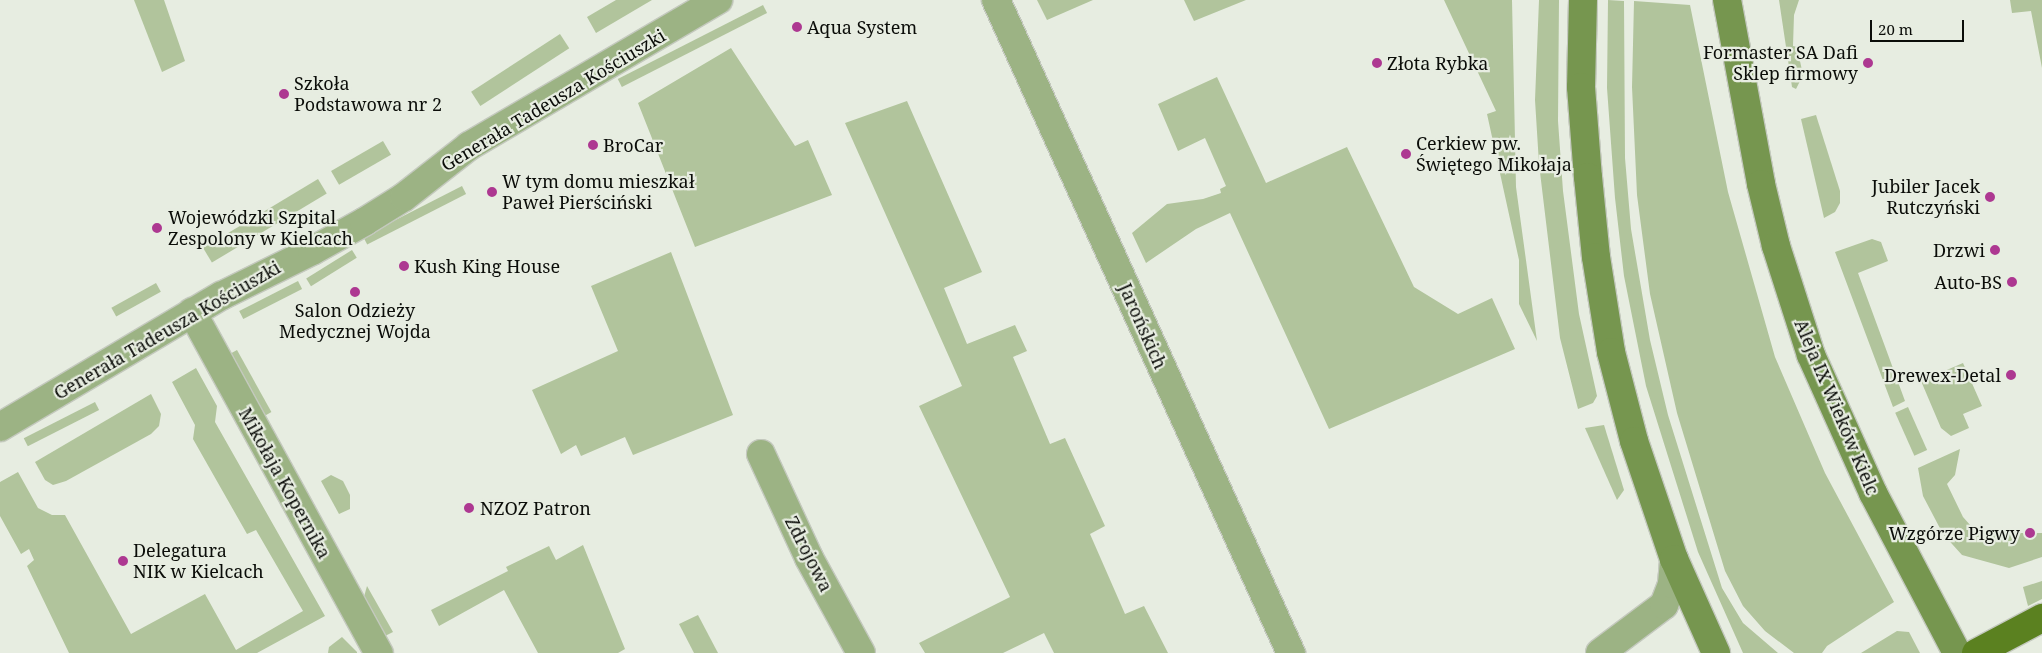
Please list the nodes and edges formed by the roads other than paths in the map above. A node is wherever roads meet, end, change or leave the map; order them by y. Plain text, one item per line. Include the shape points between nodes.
1 (718, 0) edge
2 (996, 0) edge
3 (1583, 0) edge
4 (1727, 0) edge
5 (192, 312) junction
6 (0, 427) edge
7 (761, 454) dead end
8 (1674, 559) junction
9 (2042, 618) edge
10 (379, 653) edge
11 (861, 653) edge
12 (1291, 653) edge
13 (1600, 653) edge
14 (1716, 653) edge
15 (1957, 653) edge
16 (1976, 653) edge

1 - 5 street, Generała Tadeusza Kościuszki via 474,143 371,218
2 - 12 street, Jarońskich
3 - 8 main road via 1581,87 1596,257 1611,352
4 - 15 main road, Aleja IX Wieków Kielc via 1761,184 1776,246 1808,346 1873,493
5 - 6 street, Generała Tadeusza Kościuszki
5 - 10 street, Mikołaja Kopernika
7 - 11 street, Zdrojowa via 808,558
8 - 13 street via 1672,584 1664,605
8 - 14 main road
9 - 16 main road

